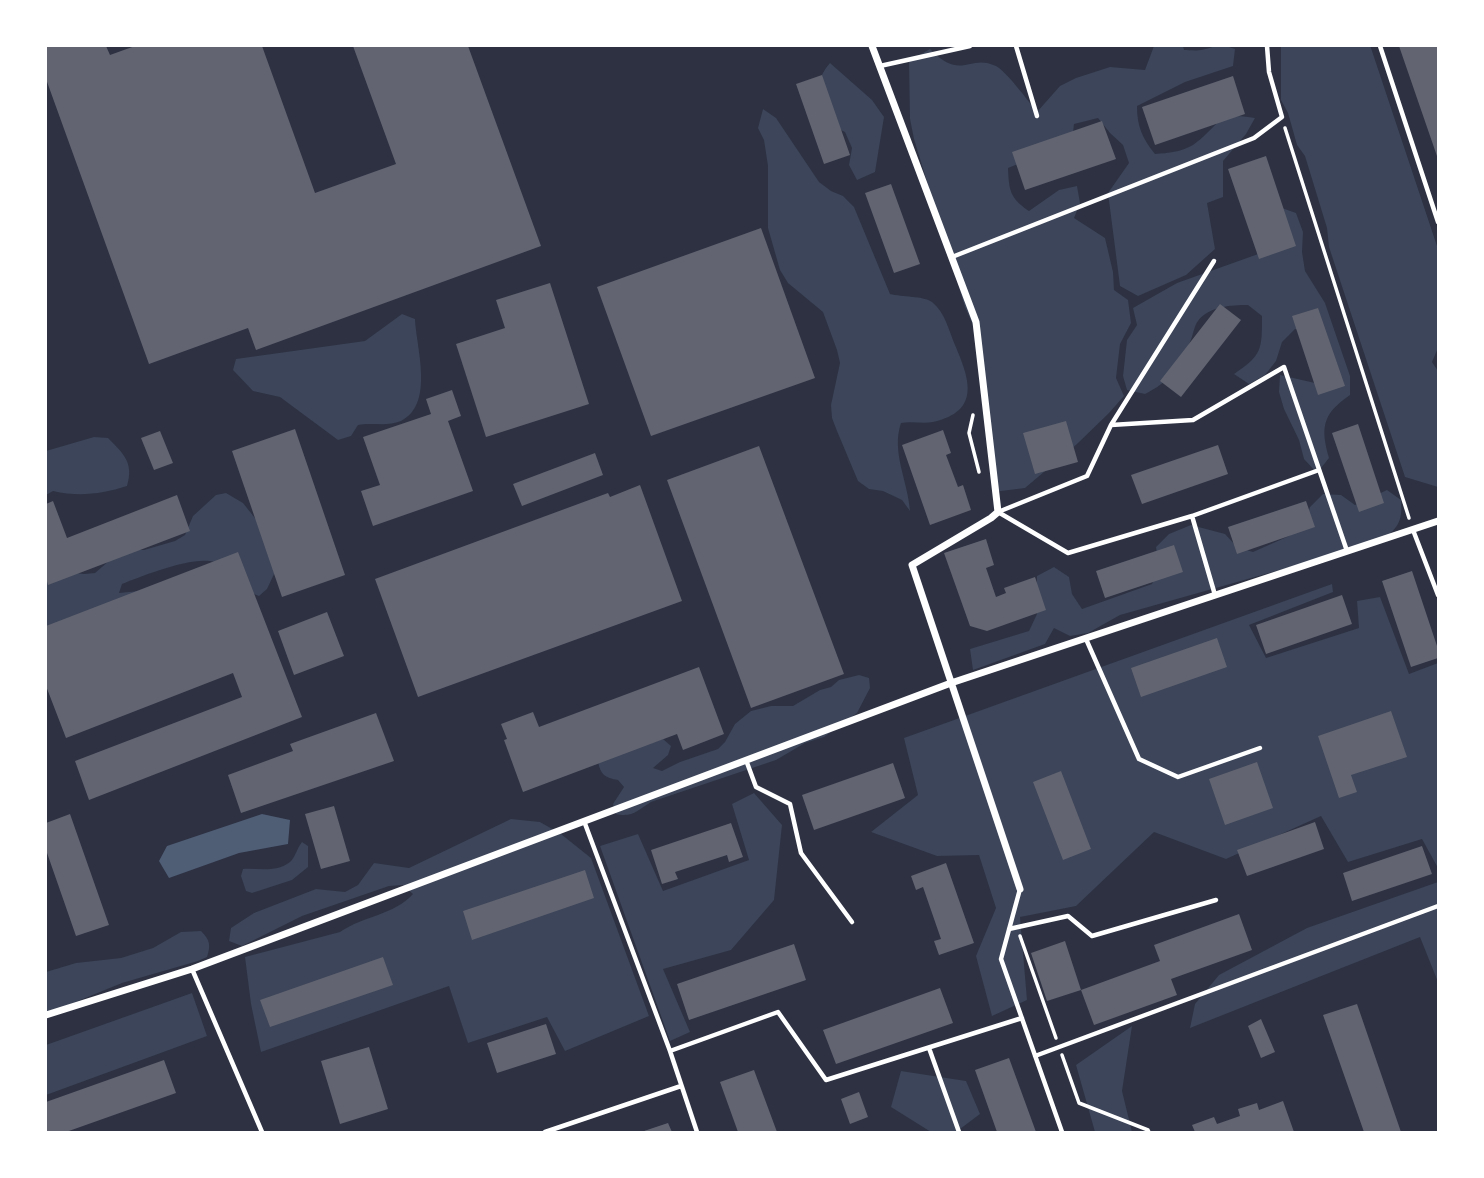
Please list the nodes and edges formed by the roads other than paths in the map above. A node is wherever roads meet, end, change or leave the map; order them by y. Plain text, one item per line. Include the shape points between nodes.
1 (872, 46) edge
2 (970, 46) edge
3 (1016, 46) edge
4 (1267, 46) edge
5 (1380, 46) edge
6 (880, 66) junction
7 (1037, 116) dead end
8 (1438, 222) edge
9 (952, 257) junction
10 (1214, 261) dead end
11 (1111, 425) junction
12 (1319, 470) junction
13 (998, 512) junction
14 (1192, 516) junction
15 (1438, 521) edge
16 (1413, 530) junction
17 (1347, 552) junction
18 (1215, 595) junction
19 (1438, 595) edge
20 (1085, 638) junction
21 (951, 683) junction
22 (1260, 748) dead end
23 (746, 760) junction
24 (584, 821) junction
25 (1020, 889) joint
26 (1216, 900) dead end
27 (1438, 906) edge
28 (852, 922) dead end
29 (1009, 929) junction
30 (192, 969) junction
31 (46, 1015) edge
32 (1022, 1018) junction
33 (928, 1047) junction
34 (670, 1051) junction
35 (1035, 1056) junction
36 (681, 1086) junction
37 (262, 1132) edge
38 (545, 1132) edge
39 (697, 1132) edge
40 (959, 1132) edge
41 (1062, 1132) edge

1 - 6 street
2 - 6 lane
3 - 7 lane
4 - 9 lane via 1282,117 1254,138
5 - 8 lane
6 - 9 street
9 - 13 street via 976,322
10 - 11 lane
11 - 12 lane via 1193,420 1284,367
11 - 13 lane via 1087,476
12 - 14 lane
12 - 17 lane
13 - 14 lane via 1068,553
13 - 21 street via 912,565
14 - 18 lane
15 - 16 street
16 - 17 street
16 - 19 lane
17 - 18 street
18 - 20 street
20 - 21 street
20 - 22 lane via 1139,759 1178,777
21 - 23 street
21 - 25 street
23 - 24 street
23 - 28 lane via 756,787 790,804 801,853
24 - 30 street
24 - 34 lane
25 - 29 lane
26 - 29 lane via 1092,936 1068,916
27 - 35 lane
29 - 32 lane via 1001,959
30 - 31 street
30 - 37 lane
32 - 33 lane
32 - 35 lane
33 - 34 lane via 826,1080 778,1012
33 - 40 lane
34 - 36 lane
35 - 41 lane
36 - 38 lane
36 - 39 lane

